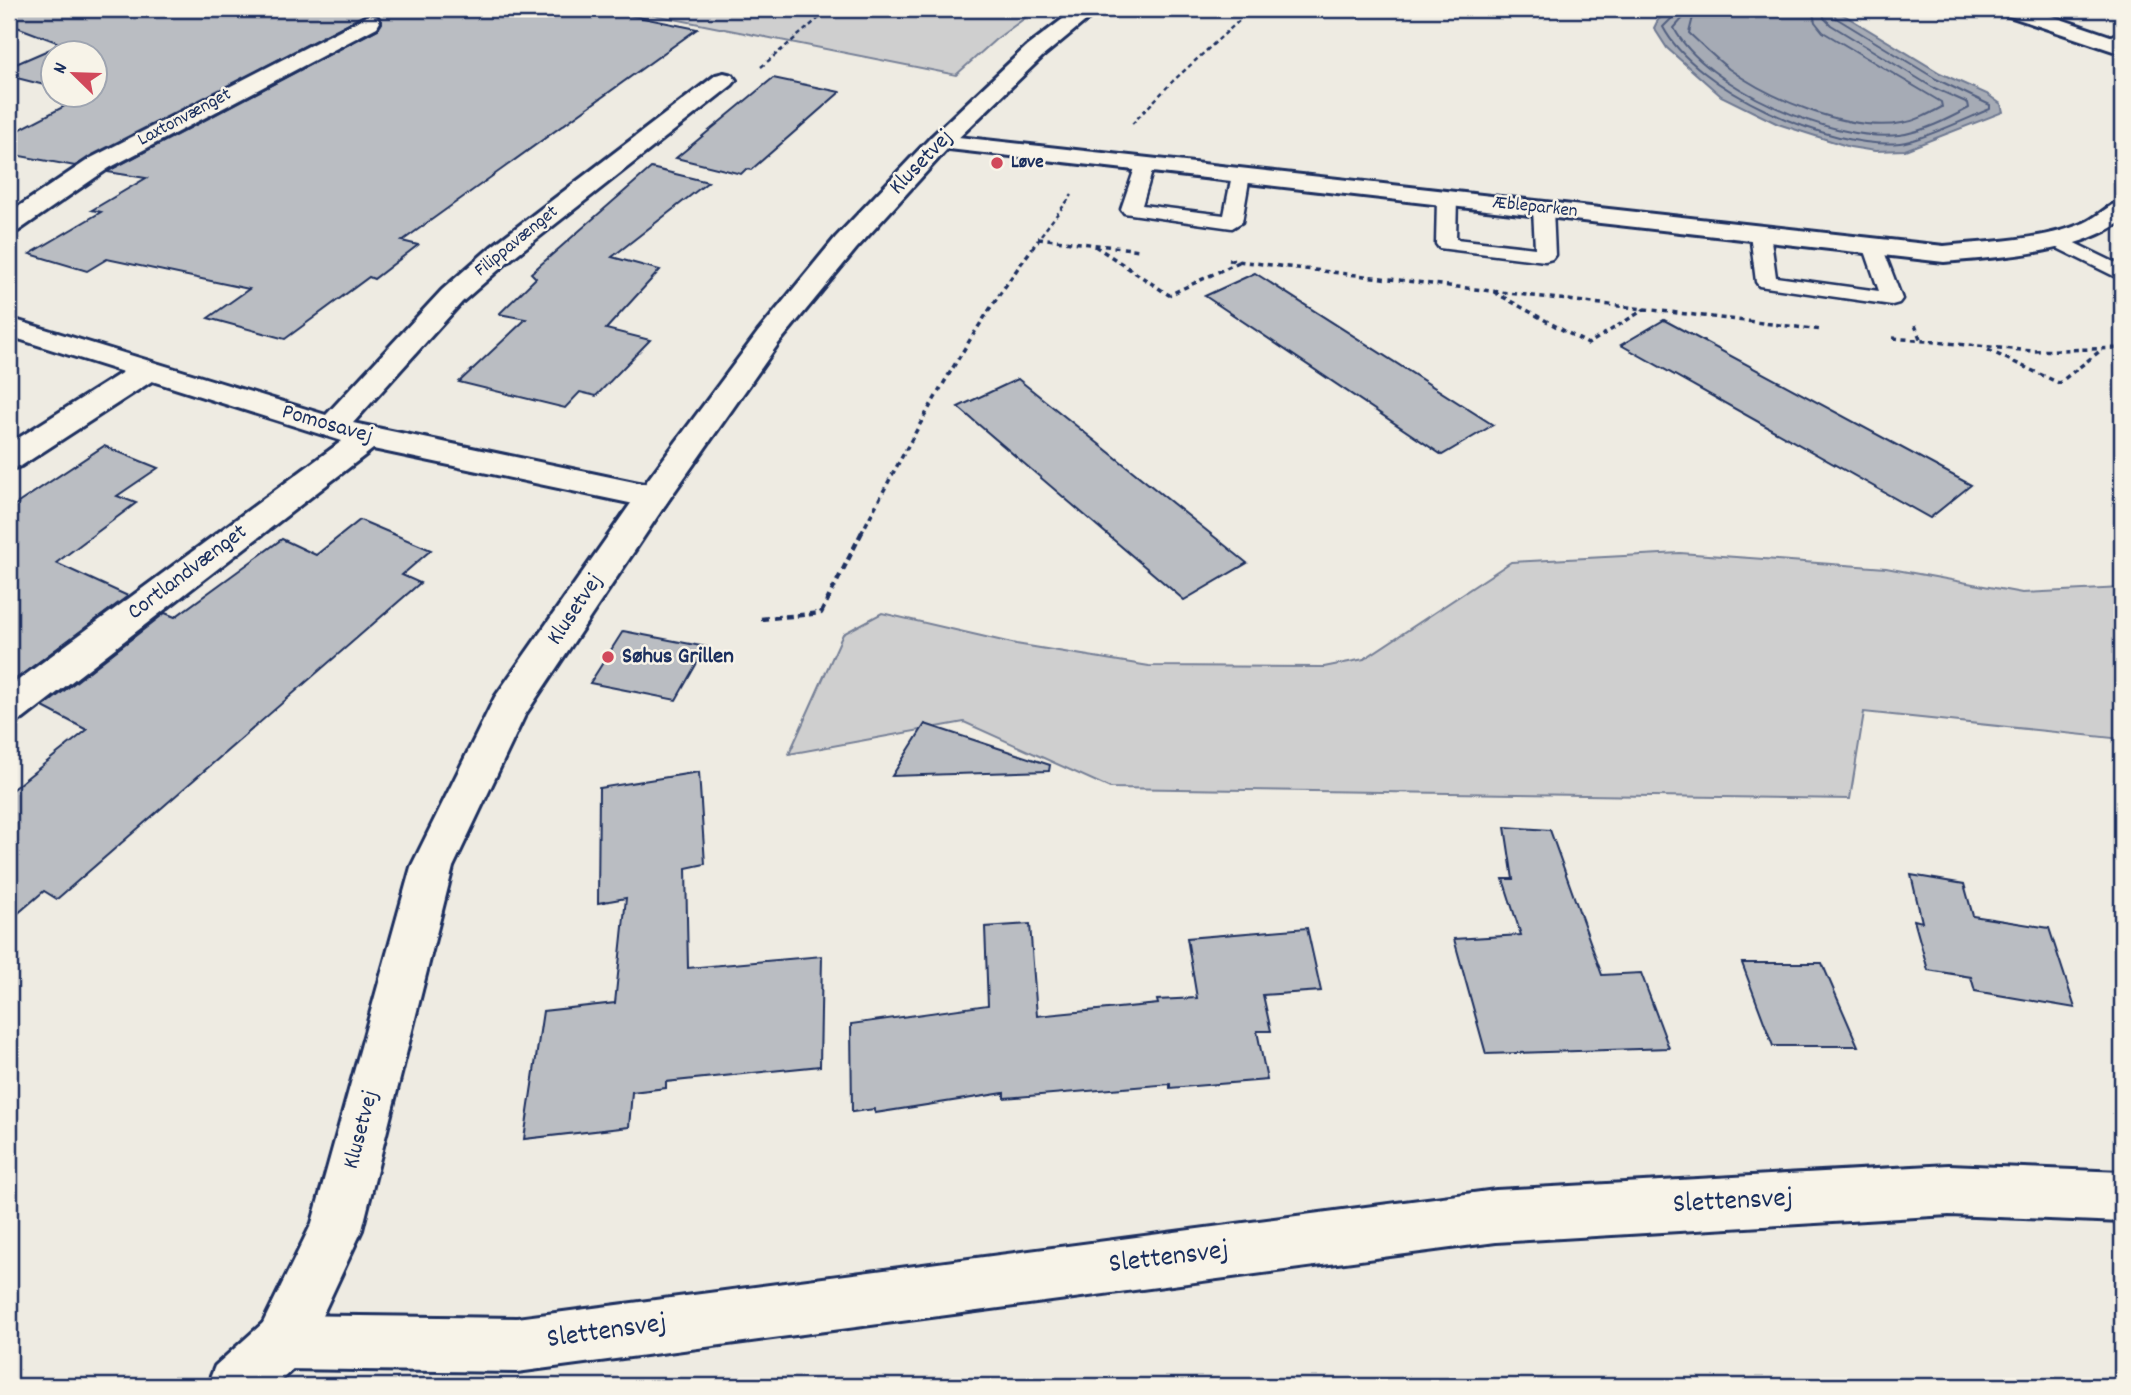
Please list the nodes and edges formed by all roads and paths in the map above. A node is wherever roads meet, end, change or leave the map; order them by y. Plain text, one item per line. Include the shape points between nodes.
1 (807, 9) edge
2 (1089, 9) edge
3 (1219, 9) edge
4 (1252, 9) edge
5 (2011, 9) edge
6 (1244, 15) junction
7 (369, 22) dead end
8 (2118, 41) edge
9 (724, 80) joint
10 (940, 142) junction
11 (1100, 160) junction
12 (1145, 165) junction
13 (1241, 175) junction
14 (1447, 198) junction
15 (1543, 209) junction
16 (2120, 213) edge
17 (9, 225) edge
18 (1759, 233) junction
19 (1038, 238) junction
20 (2054, 239) junction
21 (1093, 244) junction
22 (1873, 246) junction
23 (1147, 251) dead end
24 (1226, 260) dead end
25 (1240, 262) junction
26 (2122, 274) edge
27 (1492, 291) junction
28 (1645, 309) junction
29 (9, 327) edge
30 (1824, 330) dead end
31 (1893, 338) dead end
32 (1983, 347) junction
33 (2122, 348) edge
34 (2101, 350) junction
35 (148, 370) junction
36 (332, 428) junction
37 (367, 438) junction
38 (9, 459) edge
39 (653, 497) junction
40 (761, 620) dead end
41 (9, 708) edge
42 (2122, 1197) edge
43 (282, 1342) junction
44 (235, 1386) edge

1 - 9 path via 819,19 761,68
2 - 10 street, Klusetvej via 1034,52
3 - 6 path
4 - 6 path
5 - 8 street
6 - 11 path via 1173,80
7 - 17 street, Laxtonvænget via 100,163
9 - 36 street, Filippavænget via 491,261 452,296
10 - 11 street, Æbleparken
10 - 39 street, Klusetvej via 846,243 768,338
11 - 12 street, Æbleparken
11 - 19 path
12 - 13 street, Æbleparken
12 - 13 lane via 1130,209 1231,222
13 - 14 street, Æbleparken
14 - 15 street, Æbleparken
14 - 15 lane via 1446,244 1545,255
15 - 18 street, Æbleparken
16 - 20 street, Æbleparken via 2095,228
18 - 22 street, Æbleparken
18 - 22 lane via 1766,282 1892,299
19 - 21 path
19 - 40 path via 958,355 875,503 821,612
20 - 22 street, Æbleparken via 1944,254
20 - 26 lane
21 - 23 path
21 - 25 path via 1169,295
24 - 25 path
25 - 27 path
27 - 28 path
27 - 28 path via 1588,344
28 - 30 path
29 - 35 street, Pomosavej
31 - 32 path
32 - 34 path
32 - 34 path via 2059,383
33 - 34 path
35 - 36 street, Pomosavej
35 - 38 street
36 - 37 street, Pomosavej
37 - 39 street, Pomosavej
37 - 41 street, Cortlandvænget
39 - 43 street, Klusetvej via 509,708 432,867 335,1230
42 - 43 street, Slettensvej via 1949,1190 1496,1216 517,1345
43 - 44 street

